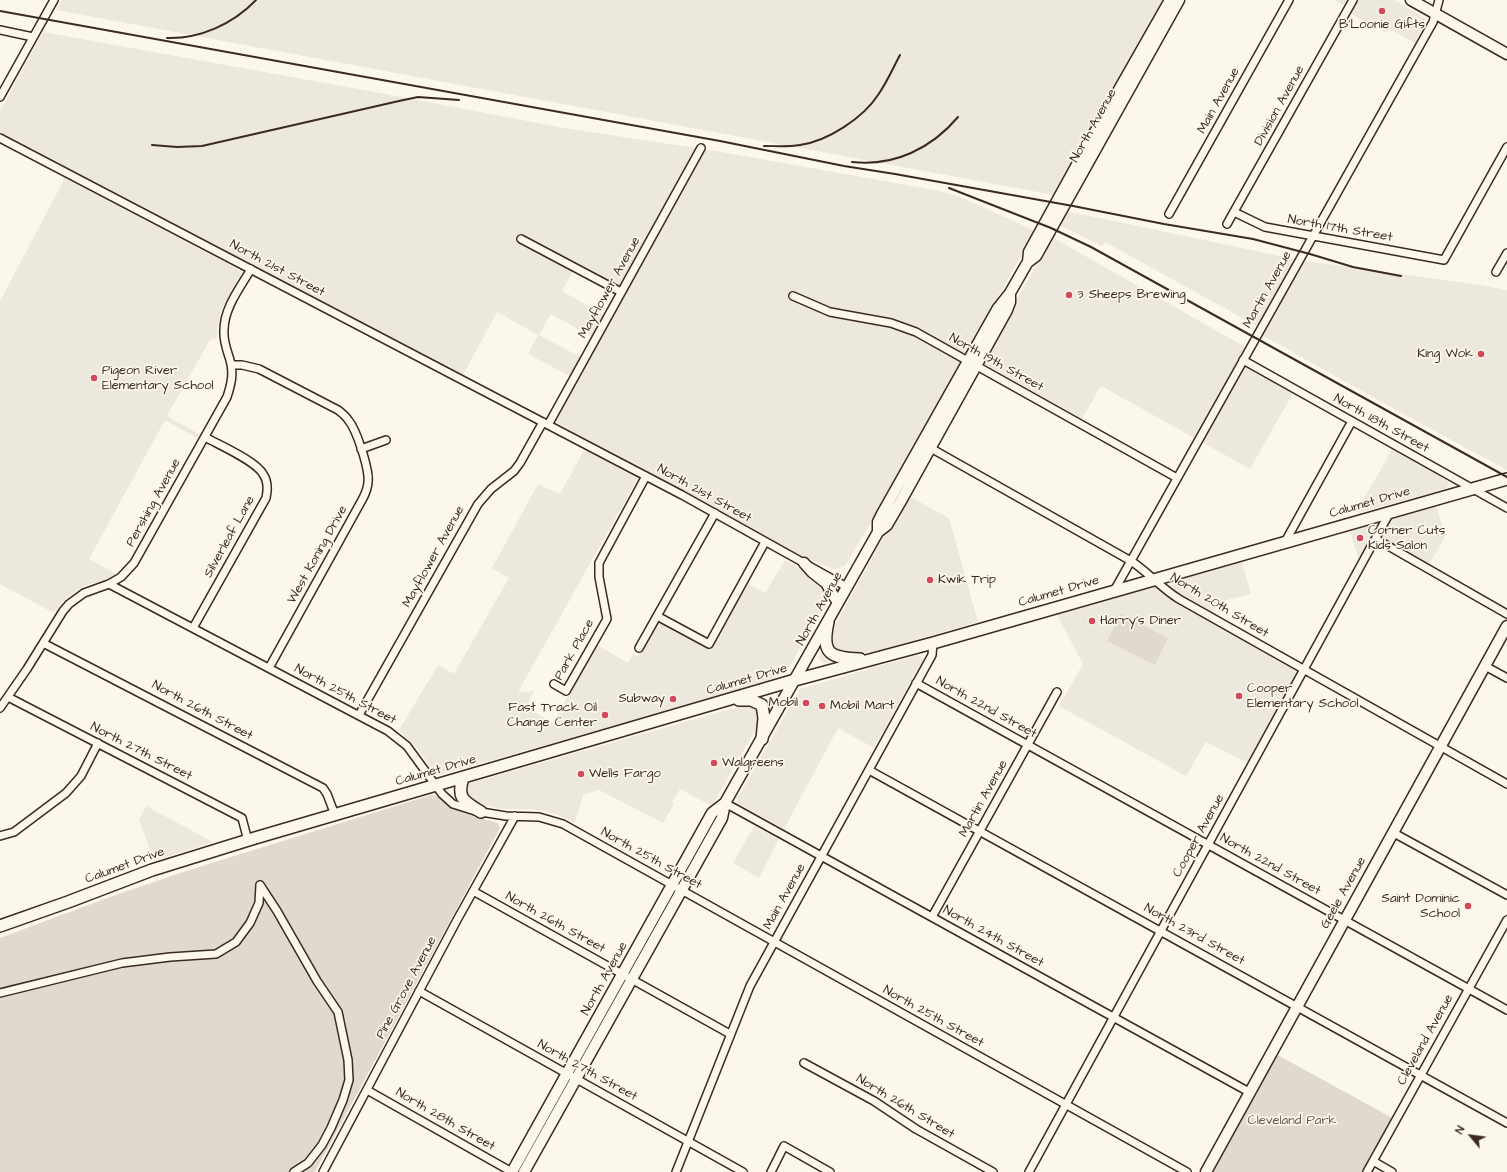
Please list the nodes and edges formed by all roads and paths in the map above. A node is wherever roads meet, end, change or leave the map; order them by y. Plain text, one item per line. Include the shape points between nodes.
1 (54, 0) edge
2 (1170, 0) edge
3 (1179, 0) edge
4 (1289, 0) edge
5 (1353, 0) edge
6 (1411, 0) edge
7 (1439, 0) edge
8 (1434, 13) junction
9 (0, 30) edge
10 (33, 37) junction
11 (1507, 54) edge
12 (0, 97) edge
13 (0, 138) edge
14 (1507, 147) edge
15 (701, 148) dead end
16 (1234, 212) junction
17 (1169, 214) dead end
18 (1227, 224) dead end
19 (1312, 236) junction
20 (521, 238) dead end
21 (1507, 253) edge
22 (1028, 262) junction
23 (251, 269) junction
24 (1496, 272) dead end
25 (621, 292) junction
26 (793, 296) dead end
27 (1243, 360) junction
28 (972, 363) junction
29 (231, 365) junction
30 (1352, 422) junction
31 (545, 423) junction
32 (205, 437) junction
33 (386, 440) dead end
34 (926, 446) junction
35 (361, 449) junction
36 (646, 476) junction
37 (1177, 478) junction
38 (1507, 478) edge
39 (1471, 488) junction
40 (1507, 508) edge
41 (1390, 512) junction
42 (715, 513) junction
43 (1376, 539) junction
44 (766, 542) junction
45 (1284, 542) junction
46 (1131, 560) junction
47 (804, 563) junction
48 (1154, 579) junction
49 (109, 584) junction
50 (847, 587) junction
51 (1114, 591) junction
52 (838, 603) junction
53 (1507, 614) edge
54 (657, 616) junction
55 (828, 622) junction
56 (1507, 626) edge
57 (193, 628) junction
58 (43, 642) junction
59 (933, 643) junction
60 (639, 648) dead end
61 (871, 660) junction
62 (1485, 666) junction
63 (269, 668) junction
64 (1304, 670) junction
65 (1507, 678) edge
66 (795, 680) junction
67 (554, 684) dead end
68 (916, 684) junction
69 (1057, 692) dead end
70 (8, 697) junction
71 (727, 701) junction
72 (0, 708) edge
73 (359, 715) junction
74 (762, 739) junction
75 (98, 743) junction
76 (1028, 745) junction
77 (1440, 747) junction
78 (869, 770) junction
79 (463, 778) junction
80 (1507, 784) edge
81 (436, 786) junction
82 (725, 803) junction
83 (481, 812) junction
84 (335, 815) junction
85 (515, 816) junction
86 (980, 831) junction
87 (1392, 832) junction
88 (3, 836) edge
89 (248, 840) junction
90 (1208, 844) junction
91 (822, 856) junction
92 (673, 885) junction
93 (682, 890) junction
94 (473, 891) junction
95 (1507, 895) edge
96 (932, 917) junction
97 (1344, 920) junction
98 (1507, 920) edge
99 (0, 926) edge
100 (1161, 931) junction
101 (775, 942) junction
102 (622, 975) junction
103 (632, 980) junction
104 (1468, 988) junction
105 (419, 991) junction
106 (0, 993) edge
107 (1297, 1006) junction
108 (1507, 1010) edge
109 (1114, 1017) junction
110 (730, 1034) junction
111 (804, 1063) dead end
112 (1421, 1075) junction
113 (571, 1077) junction
114 (367, 1090) junction
115 (1250, 1092) junction
116 (1066, 1104) junction
117 (1507, 1123) edge
118 (688, 1141) junction
119 (1373, 1161) junction
120 (294, 1172) edge
121 (323, 1172) edge
122 (512, 1172) edge
123 (524, 1172) edge
124 (676, 1172) edge
125 (743, 1172) edge
126 (771, 1172) edge
127 (830, 1172) edge
128 (993, 1172) edge
129 (1029, 1172) edge
130 (1187, 1172) edge
131 (1206, 1172) edge
132 (1367, 1172) edge
133 (1392, 1172) edge

1 - 10 street
2 - 22 main road, North Avenue via 1029,251
3 - 22 main road, North Avenue via 1036,256
4 - 17 street, Main Avenue
5 - 16 street, Division Avenue
6 - 8 main road
7 - 8 street, Martin Avenue
8 - 11 main road
8 - 19 street, Martin Avenue via 1433,22
9 - 10 street
10 - 12 street
13 - 23 street, North 21st Street
14 - 19 street, North 17th Street via 1444,260
15 - 25 street, Mayflower Avenue
16 - 18 street, Division Avenue
16 - 19 street, North 17th Street via 1265,227
19 - 27 street, Martin Avenue
20 - 25 street
21 - 24 street
22 - 28 main road, North Avenue via 1010,294 998,308
23 - 29 street, Pershing Avenue via 225,317 224,342
23 - 31 street, North 21st Street
25 - 31 street, Mayflower Avenue
26 - 28 street, North 19th Street via 830,312 906,328
27 - 30 street, North 18th Street
27 - 37 street, Martin Avenue
28 - 34 main road, North Avenue
28 - 37 street, North 19th Street
29 - 32 street, Pershing Avenue via 232,379 227,397
29 - 35 street, West Koning Drive via 259,369 338,410 349,421
30 - 39 street, North 18th Street
30 - 45 street
31 - 36 street, North 21st Street
31 - 73 street, Mayflower Avenue via 514,471 491,489 478,504
32 - 49 street, Pershing Avenue via 134,563 121,577
32 - 57 street, Silverleaf Lane via 260,469 266,480 267,492
33 - 35 street
34 - 46 street, North 20th Street
34 - 50 main road, North Avenue via 882,514 878,522 878,532
35 - 63 street, West Koning Drive via 368,477 366,493
36 - 42 street, North 21st Street
36 - 67 street, Park Place via 599,563 607,619 566,691
37 - 46 street, Martin Avenue
38 - 39 main road, Calumet Drive
39 - 40 street, North 18th Street
39 - 41 main road, Calumet Drive
41 - 43 street, Cooper Avenue
41 - 45 main road, Calumet Drive
42 - 44 street, North 21st Street
42 - 54 street
43 - 53 street
43 - 64 street, Cooper Avenue
44 - 47 street, North 21st Street
44 - 54 street via 709,644
45 - 48 main road, Calumet Drive
46 - 48 street, North 20th Street
46 - 51 street, Martin Avenue
47 - 50 street, North 21st Street
47 - 52 main road via 826,583
48 - 51 main road, Calumet Drive
48 - 64 street, North 20th Street via 1163,589 1179,599
49 - 57 street, North 25th Street
49 - 58 street, Pershing Avenue via 84,593 69,604
50 - 52 main road, North Avenue
51 - 59 main road, Calumet Drive
52 - 55 main road, North Avenue
54 - 60 street
55 - 61 main road via 826,648 835,657
55 - 66 main road, North Avenue
56 - 62 main road, Geele Avenue
57 - 63 street, North 25th Street
58 - 70 street, Pershing Avenue
58 - 84 street, North 26th Street via 324,788
59 - 61 main road, Calumet Drive
59 - 68 street, Main Avenue via 932,655
61 - 66 main road, Calumet Drive
62 - 65 street
62 - 77 main road, Geele Avenue
63 - 73 street, North 25th Street
64 - 77 street, North 20th Street
64 - 90 street, Cooper Avenue
66 - 71 main road, Calumet Drive
66 - 74 main road, North Avenue
68 - 76 street, North 22nd Street
68 - 78 street, Main Avenue
69 - 76 street, Martin Avenue
70 - 72 street, Pershing Avenue
70 - 75 street, North 27th Street
71 - 74 main road via 746,700 762,705
71 - 79 main road, Calumet Drive
73 - 81 street, North 25th Street via 388,731 407,746
74 - 82 main road, North Avenue
75 - 88 street via 81,776 66,793 14,832
75 - 89 street, North 27th Street via 242,818
76 - 86 street, Martin Avenue
76 - 90 street, North 22nd Street
77 - 80 street, North 20th Street
77 - 87 main road, Geele Avenue
78 - 86 street, North 23rd Street
78 - 91 street, Main Avenue
79 - 81 main road, Calumet Drive
79 - 83 main road via 461,796
81 - 83 street, North 25th Street via 444,798 453,804
81 - 84 main road, Calumet Drive
82 - 91 street, North 24th Street
82 - 92 main road, North Avenue via 712,813
82 - 93 main road, North Avenue via 722,818
83 - 85 street, North 25th Street
84 - 89 main road, Calumet Drive
85 - 92 street, North 25th Street via 539,817 563,824
85 - 94 street, Pine Grove Avenue
86 - 96 street, Martin Avenue
86 - 100 street, North 23rd Street
87 - 95 street
87 - 97 main road, Geele Avenue
89 - 99 main road, Calumet Drive via 152,870
90 - 97 street, North 22nd Street
90 - 100 street, Cooper Avenue
91 - 96 street, North 24th Street
91 - 101 street, Main Avenue
92 - 93 street, North 25th Street
92 - 102 main road, North Avenue
93 - 101 street, North 25th Street
93 - 103 main road, North Avenue
94 - 102 street, North 26th Street
94 - 105 street, Pine Grove Avenue
96 - 109 street, North 24th Street
97 - 104 street, North 22nd Street
97 - 107 main road, Geele Avenue
98 - 104 street, Cleveland Avenue
100 - 107 street, North 23rd Street
100 - 109 street, Cooper Avenue
101 - 110 street, Main Avenue via 750,986
101 - 116 street, North 25th Street
102 - 103 street, North 26th Street
102 - 113 main road, North Avenue
103 - 110 street, North 26th Street
103 - 113 main road, North Avenue
104 - 108 street, North 22nd Street
104 - 112 street, Cleveland Avenue
105 - 113 street, North 27th Street
105 - 114 street, Pine Grove Avenue
106 - 120 street via 122,963 216,954 236,942 250,923 259,903 260,885 338,1012 348,1060 349,1080 331,1128 308,1163
107 - 112 street, North 23rd Street
107 - 115 main road, Geele Avenue
109 - 115 street, North 24th Street
109 - 116 street, Cooper Avenue
110 - 118 street, Main Avenue
111 - 128 street, North 26th Street via 874,1101 916,1129
112 - 117 street, North 23rd Street
112 - 119 street, Cleveland Avenue
113 - 118 street, North 27th Street
113 - 122 main road, North Avenue
113 - 123 main road, North Avenue
114 - 121 street, Pine Grove Avenue
114 - 122 street, North 28th Street
115 - 131 main road, Geele Avenue
116 - 129 street, Cooper Avenue
116 - 130 street, North 25th Street
118 - 124 street, Main Avenue
118 - 125 street, North 27th Street
119 - 132 street, Cleveland Avenue
119 - 133 street
126 - 127 street via 784,1146

